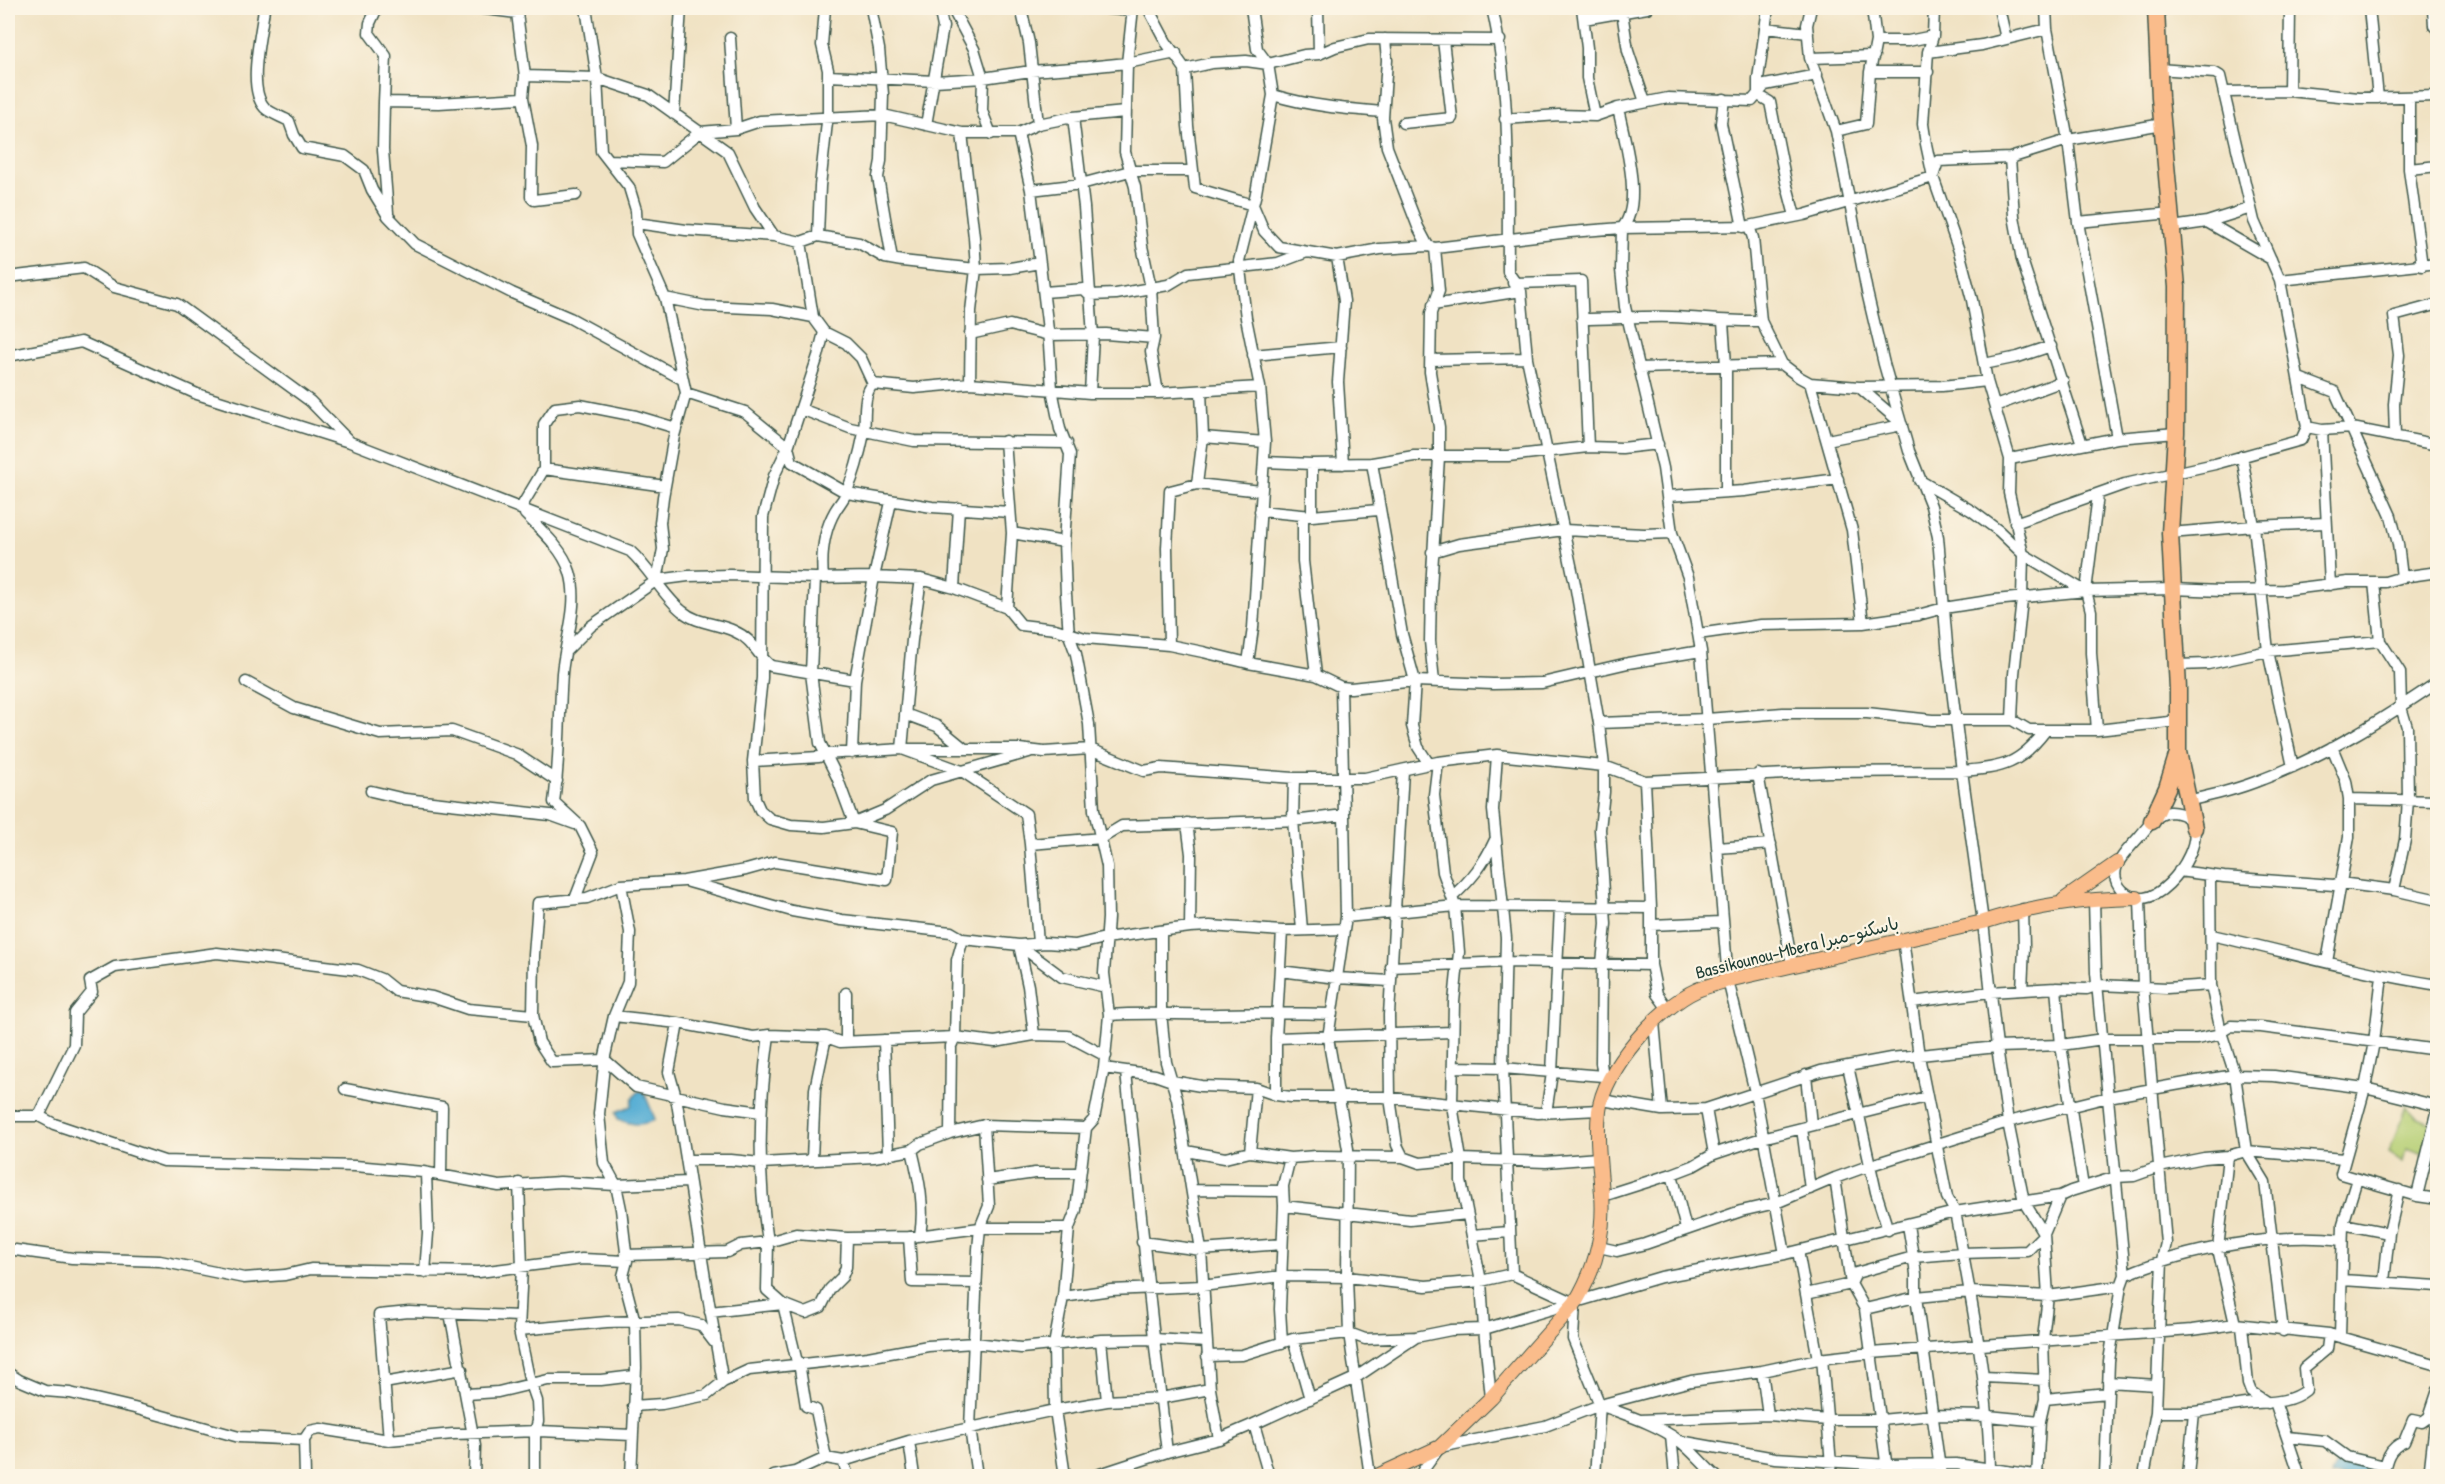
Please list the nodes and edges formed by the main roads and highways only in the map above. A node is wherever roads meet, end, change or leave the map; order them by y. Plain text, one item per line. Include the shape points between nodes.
1 (2156, 8) edge
2 (2178, 752) junction
3 (2152, 822) road end
4 (2194, 828) road end
5 (2117, 863) road end
6 (2139, 898) road end
7 (2060, 902) junction
8 (1377, 1476) edge

1 - 2 highway via 2177,287 2176,433 2170,533
2 - 3 highway
2 - 4 highway
5 - 7 main road, Bassikounou-Mbera باسكنو-مبرا
6 - 7 main road, Bassikounou-Mbera باسكنو-مبرا
7 - 8 main road, Bassikounou-Mbera باسكنو-مبرا via 1728,980 1697,990 1668,1009 1606,1079 1598,1158 1603,1196 1599,1247 1575,1303 1491,1398 1440,1447

